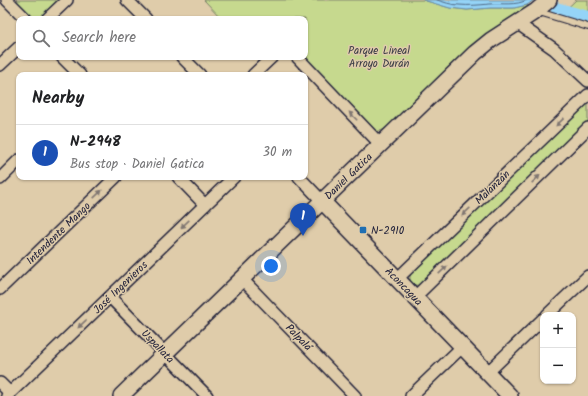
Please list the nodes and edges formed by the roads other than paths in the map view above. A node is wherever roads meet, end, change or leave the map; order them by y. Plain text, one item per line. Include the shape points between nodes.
1 (7, 0) edge
2 (67, 0) edge
3 (127, 0) edge
4 (549, 0) edge
5 (536, 11) junction
6 (23, 16) edge
7 (50, 16) edge
8 (143, 16) edge
9 (517, 23) junction
10 (588, 27) edge
11 (16, 50) edge
12 (65, 60) edge
13 (185, 60) edge
14 (269, 60) edge
15 (300, 60) edge
16 (0, 65) edge
17 (77, 72) edge
18 (197, 72) edge
19 (256, 72) edge
20 (588, 81) edge
21 (588, 95) edge
22 (588, 128) edge
23 (380, 144) junction
24 (16, 163) edge
25 (0, 178) edge
26 (113, 180) edge
27 (181, 180) edge
28 (231, 180) edge
29 (302, 180) edge
30 (322, 201) junction
31 (205, 204) junction
32 (588, 276) edge
33 (242, 278) junction
34 (397, 279) junction
35 (0, 289) edge
36 (110, 297) junction
37 (415, 298) junction
38 (550, 312) edge
39 (540, 322) edge
40 (462, 347) junction
41 (165, 353) junction
42 (487, 373) junction
43 (0, 383) edge
44 (9, 395) edge
45 (121, 396) edge
46 (206, 396) edge
47 (355, 396) edge
48 (412, 396) edge
49 (510, 396) edge

1 - 6 street
2 - 7 street
3 - 8 street
4 - 5 main road, Daniel Gatica
5 - 9 main road, Daniel Gatica
5 - 10 lane
9 - 20 street via 554,49
9 - 23 main road, Daniel Gatica via 475,53
11 - 16 street
12 - 17 street
13 - 18 street
14 - 19 street
23 -> 15 street
21 -> 34 street, Malanzán
37 -> 22 street
23 - 30 main road, Daniel Gatica
24 - 25 street
35 -> 26 street, Intendente Mango
27 - 31 street
28 - 31 street, José Ingenieros
29 - 30 street, Aconcagua
30 - 33 main road, Daniel Gatica
30 - 34 main road, Aconcagua
31 -> 36 street, José Ingenieros
32 - 38 street
33 - 41 main road, Daniel Gatica
33 - 47 street, Palpalá
34 - 37 main road, Aconcagua
36 - 41 street, Uspallata
36 -> 44 street, José Ingenieros
37 - 40 main road, Aconcagua
39 - 42 street
40 - 42 main road, Aconcagua
40 - 48 street
41 - 45 main road, Daniel Gatica
41 - 46 street, Uspallata
42 - 49 main road, Aconcagua
43 - 44 street

